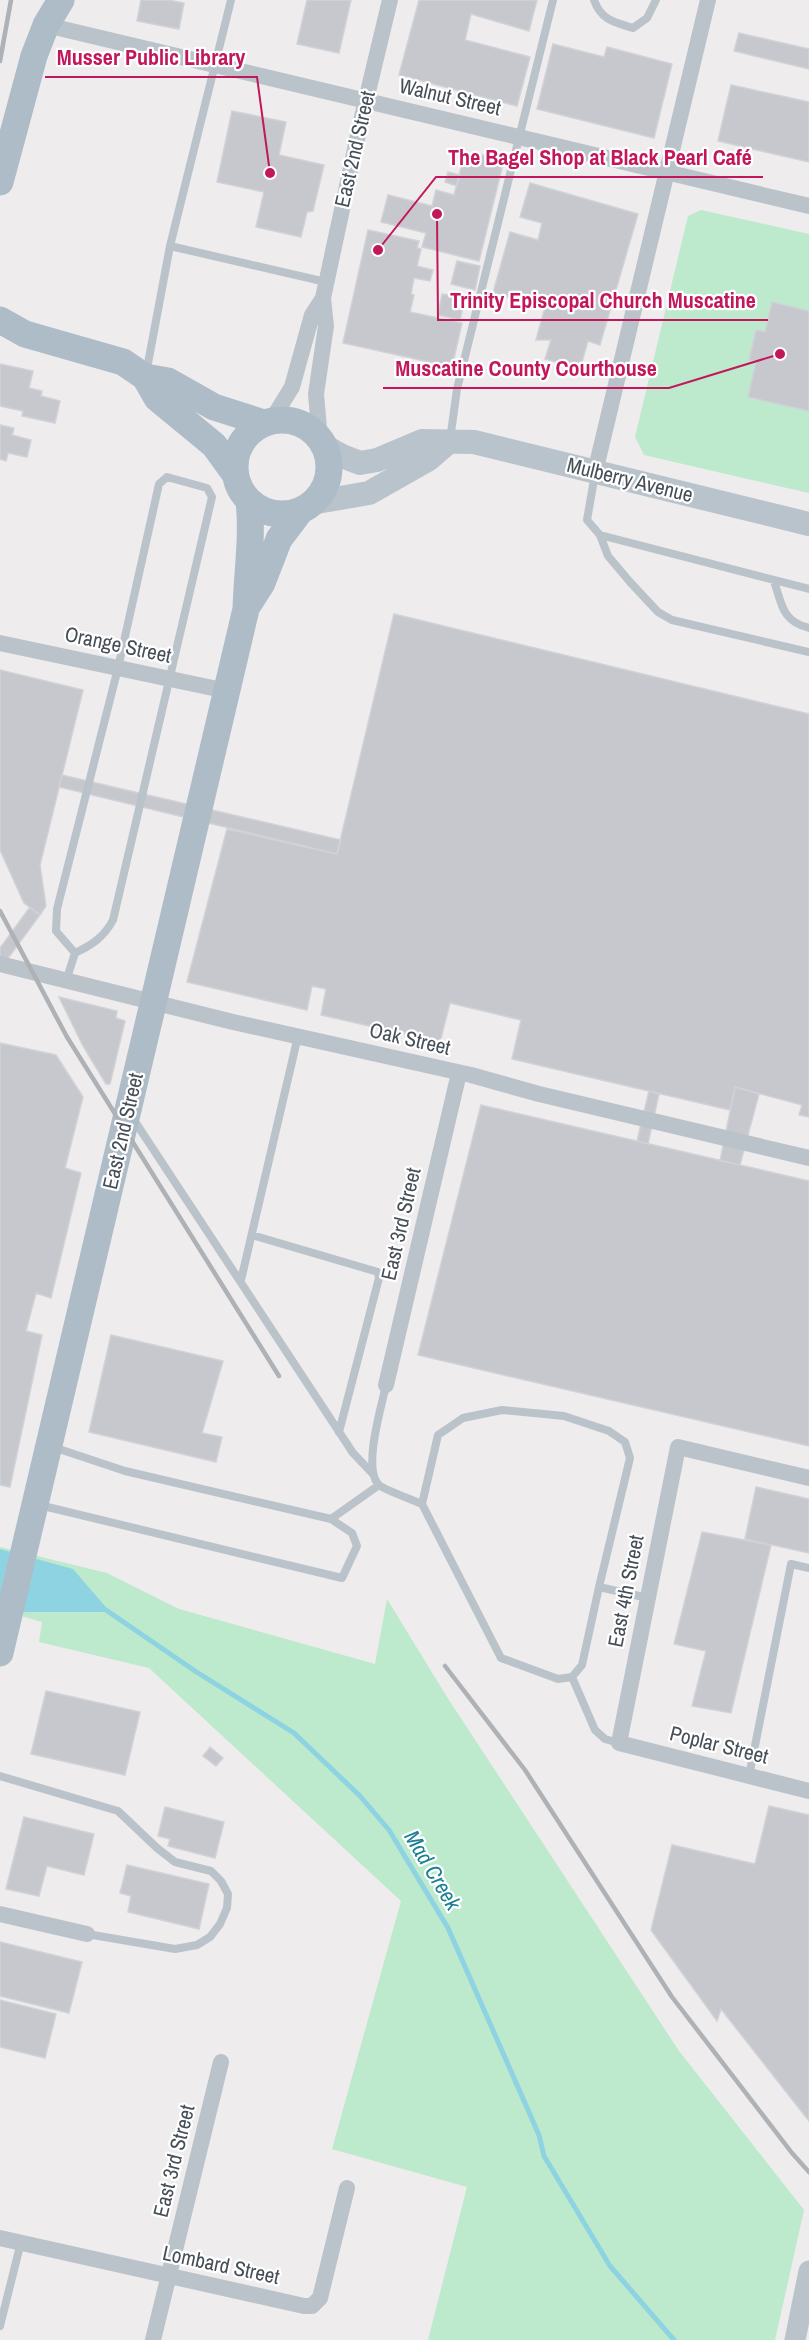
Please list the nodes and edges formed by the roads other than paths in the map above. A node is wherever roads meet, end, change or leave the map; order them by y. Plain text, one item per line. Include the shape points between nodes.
1 (60, 0) edge
2 (231, 0) edge
3 (390, 0) edge
4 (553, 0) edge
5 (594, 0) edge
6 (656, 0) edge
7 (708, 0) edge
8 (46, 12) edge
9 (215, 65) junction
10 (366, 100) junction
11 (518, 137) junction
12 (668, 172) junction
13 (0, 182) edge
14 (809, 206) edge
15 (170, 246) junction
16 (324, 290) junction
17 (0, 320) edge
18 (145, 377) junction
19 (268, 422) junction
20 (450, 441) junction
21 (322, 443) junction
22 (595, 472) junction
23 (235, 474) junction
24 (249, 501) junction
25 (306, 507) junction
26 (809, 524) edge
27 (600, 535) junction
28 (774, 581) junction
29 (809, 589) edge
30 (246, 609) junction
31 (809, 628) edge
32 (0, 644) edge
33 (809, 652) edge
34 (118, 668) junction
35 (170, 679) junction
36 (227, 691) junction
37 (75, 953) junction
38 (0, 964) edge
39 (66, 981) junction
40 (153, 1003) junction
41 (297, 1036) junction
42 (459, 1073) junction
43 (128, 1111) junction
44 (809, 1158) edge
45 (252, 1235) junction
46 (241, 1280) junction
47 (387, 1385) joint
48 (339, 1432) junction
49 (49, 1445) junction
50 (373, 1474) junction
51 (809, 1478) edge
52 (379, 1485) junction
53 (35, 1504) junction
54 (422, 1504) junction
55 (331, 1520) junction
56 (809, 1568) edge
57 (598, 1587) junction
58 (648, 1598) junction
59 (1, 1649) edge
60 (572, 1677) junction
61 (619, 1743) junction
62 (0, 1776) edge
63 (749, 1776) junction
64 (809, 1791) edge
65 (0, 1914) edge
66 (87, 1935) joint
67 (221, 2062) dead end
68 (347, 2188) dead end
69 (0, 2238) edge
70 (21, 2242) junction
71 (809, 2271) edge
72 (170, 2277) junction
73 (0, 2326) edge
74 (153, 2340) edge
75 (795, 2340) edge

1 - 8 main road
2 - 9 lane
3 - 10 street, East 2nd Street
4 - 11 lane
5 - 6 lane via 606,20 633,28 647,18
7 - 12 street
8 - 9 street, Walnut Street
8 - 13 main road
9 - 10 street, Walnut Street
9 - 15 lane
10 - 11 street, Walnut Street
10 - 16 street, East 2nd Street
11 - 12 street, Walnut Street
11 - 20 lane via 457,389
12 - 14 street, Walnut Street
12 - 22 street
15 - 16 lane
15 - 18 lane
16 - 19 street, East 2nd Street via 312,315 292,387
16 - 21 street, East 2nd Street via 326,326 316,394
17 - 18 main road via 25,334 123,362
18 - 19 main road via 168,381 214,407
18 - 23 main road via 157,398 214,445
19 - 21 main road via 298,423
19 - 23 main road via 246,436 239,447
20 - 21 main road, Mulberry Avenue via 422,441 360,463
20 - 22 main road, Mulberry Avenue via 474,442
20 - 25 main road via 429,459 369,493
21 - 25 main road via 328,464 326,483
22 - 26 main road, Mulberry Avenue
22 - 27 lane via 587,520
23 - 24 main road
24 - 25 main road via 274,514
24 - 30 main road, East 2nd Street
25 - 30 main road, East 2nd Street via 279,539 262,583
27 - 28 lane
27 - 33 lane via 608,556 658,612 672,620
28 - 29 lane
28 - 31 lane via 785,615
30 - 36 main road, East 2nd Street
32 - 34 street, Orange Street
34 - 35 street, Orange Street
34 - 35 lane via 159,484 167,477 207,488 212,496
34 - 37 lane via 57,909 56,931
35 - 36 street, Orange Street
35 - 37 lane via 113,920 92,945
36 - 40 main road, East 2nd Street
37 - 39 lane
38 - 39 street, Oak Street
39 - 40 street, Oak Street
40 - 41 street, Oak Street
40 - 43 main road, East 2nd Street
41 - 42 street, Oak Street
41 - 45 lane
42 - 44 street, Oak Street
42 - 47 street, East 3rd Street
43 - 46 lane
43 - 49 main road, East 2nd Street
45 - 46 lane
45 - 48 lane via 378,1272
46 - 48 lane
47 - 50 lane via 373,1450
48 - 50 lane
49 - 53 main road, East 2nd Street
49 - 55 lane via 125,1471
50 - 52 lane
51 - 58 street, East 4th Street via 678,1448
52 - 54 lane
52 - 55 lane
53 - 55 lane via 342,1578 357,1546 352,1533
53 - 59 main road, East 2nd Street
54 - 57 lane via 438,1435 463,1418 502,1410 564,1416 609,1431 625,1442 630,1458
54 - 60 lane via 501,1658 558,1679
56 - 63 lane via 791,1564
57 - 58 lane
57 - 60 lane via 582,1665
58 - 61 street, East 4th Street
60 - 61 lane via 595,1730 605,1739
61 - 63 street, Poplar Street
62 - 66 lane via 118,1811 175,1862 211,1871 228,1894 220,1924 197,1945 175,1949
63 - 64 street, Poplar Street
65 - 66 street
67 - 72 street, East 3rd Street
68 - 72 street, Lombard Street via 320,2298 312,2306
69 - 70 street, Lombard Street
70 - 72 street, Lombard Street
70 - 73 lane
71 - 75 street
72 - 74 street, East 3rd Street

